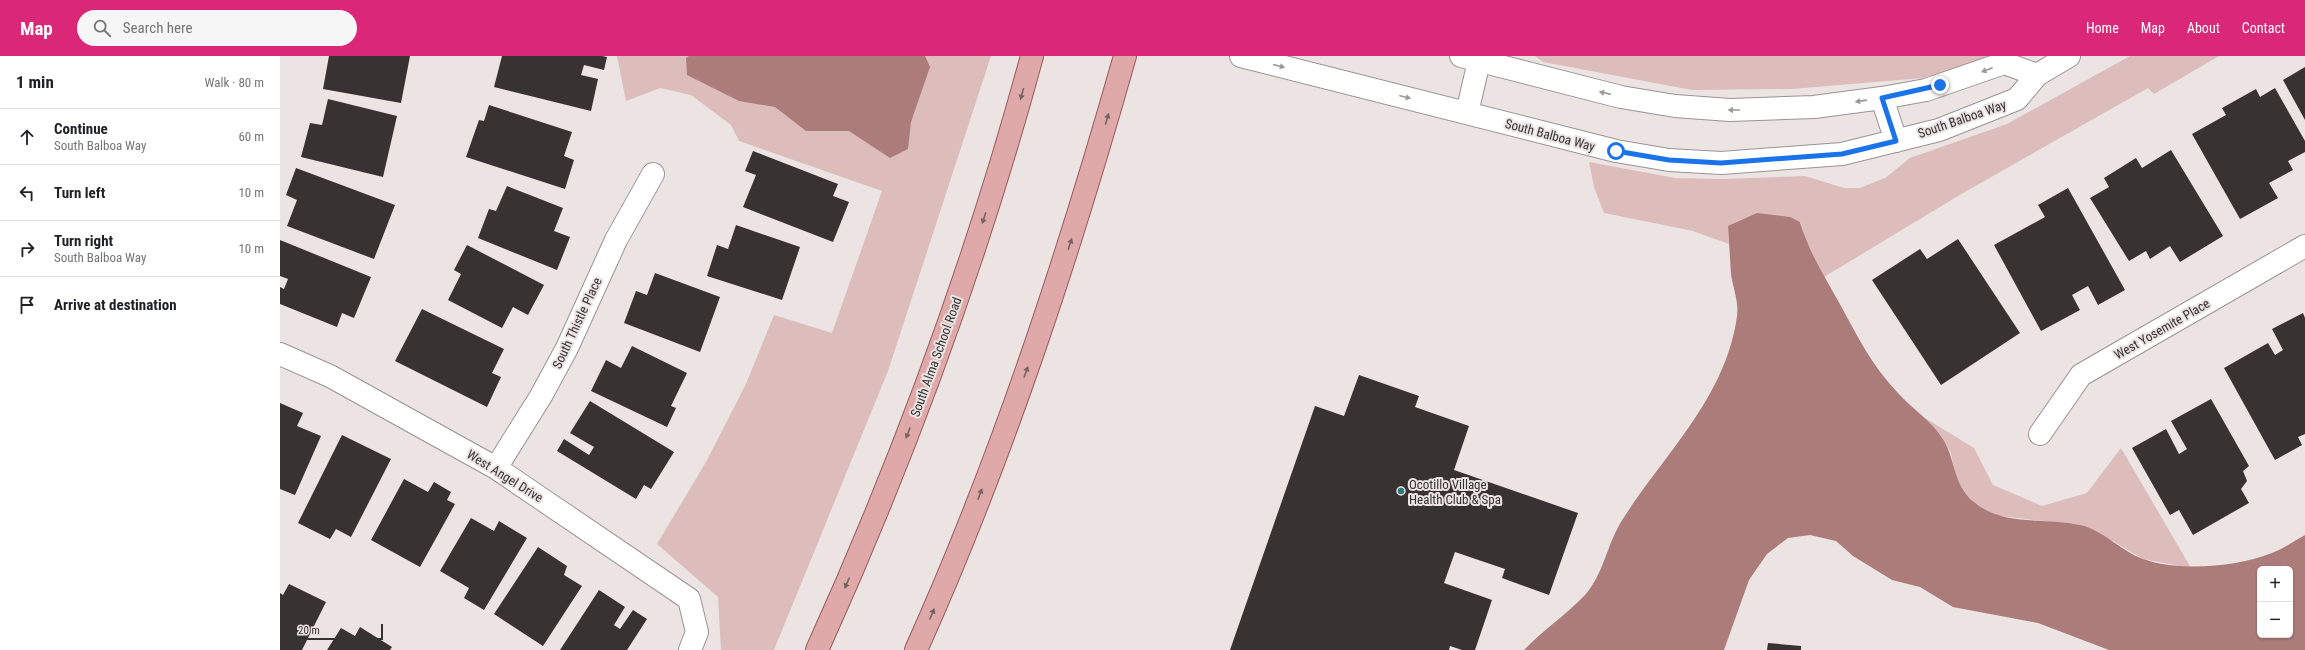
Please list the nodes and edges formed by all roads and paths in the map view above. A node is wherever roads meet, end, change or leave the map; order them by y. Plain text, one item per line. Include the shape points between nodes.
1 (1032, 56) edge
2 (1125, 56) edge
3 (1241, 56) edge
4 (2069, 56) edge
5 (1476, 57) edge
6 (2037, 75) junction
7 (1882, 98) junction
8 (1467, 113) junction
9 (1896, 141) junction
10 (653, 174) dead end
11 (2305, 246) edge
12 (280, 354) edge
13 (2040, 434) dead end
14 (496, 468) junction
15 (694, 641) edge
16 (817, 650) edge
17 (916, 650) edge

1 -> 16 main road, South Alma School Road via 998,178 926,386 863,547
17 -> 2 main road via 960,545 1056,288
3 -> 8 street, South Balboa Way
4 - 6 street, South Balboa Way
7 -> 5 street via 1773,110 1675,106 1577,87
5 - 8 street
6 -> 7 street via 2004,63 1926,90
6 - 9 street, South Balboa Way via 2018,100 1954,125
7 - 9 street
8 - 9 street, South Balboa Way via 1608,150 1669,160 1721,163 1776,161 1842,154
10 - 14 street, South Thistle Place via 616,240 567,348 541,396
11 - 13 street, West Yosemite Place via 2081,376
12 - 14 street, West Angel Drive via 330,376
14 - 15 street, West Angel Drive via 689,599

